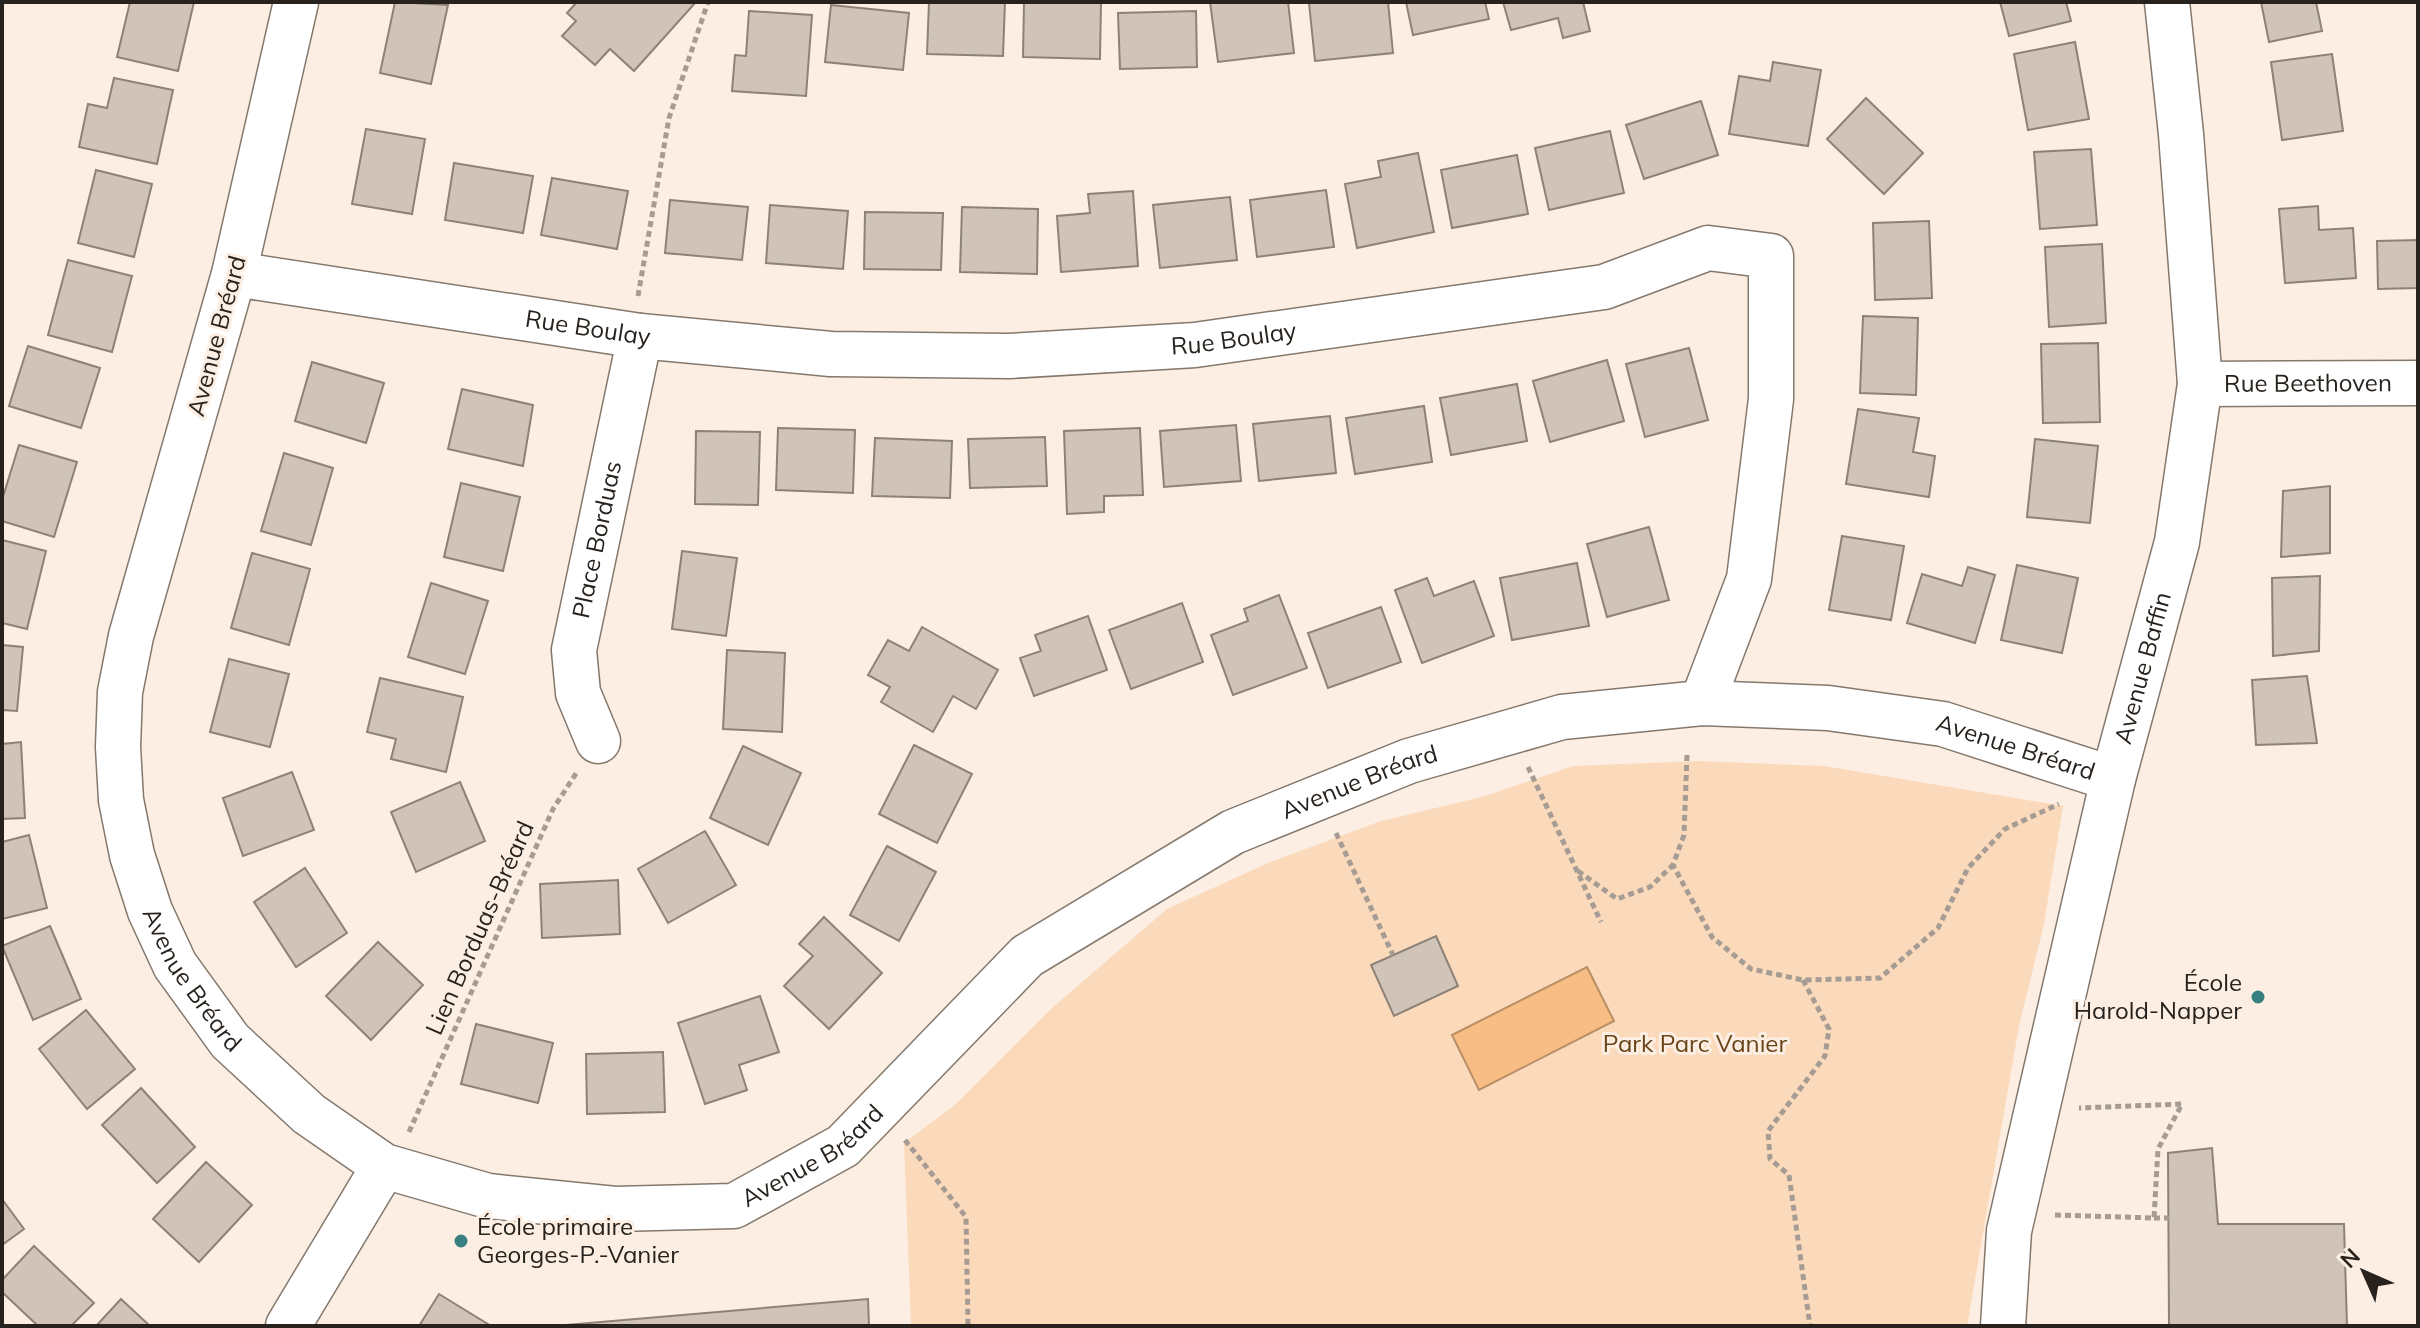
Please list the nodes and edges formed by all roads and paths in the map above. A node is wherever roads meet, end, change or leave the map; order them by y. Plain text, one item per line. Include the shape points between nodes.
1 (296, 2) edge
2 (708, 2) edge
3 (2167, 2) edge
4 (234, 274) junction
5 (640, 336) junction
6 (2418, 383) edge
7 (2200, 384) junction
8 (1702, 703) junction
9 (1511, 732) junction
10 (598, 741) joint
11 (1687, 755) dead end
12 (2113, 779) junction
13 (1319, 797) junction
14 (2067, 800) dead end
15 (1673, 865) junction
16 (1577, 870) junction
17 (1601, 922) dead end
18 (1393, 955) dead end
19 (1803, 980) junction
20 (880, 1109) junction
21 (2038, 1109) junction
22 (396, 1151) junction
23 (2013, 1214) junction
24 (2154, 1218) junction
25 (2169, 1218) dead end
26 (288, 1326) edge
27 (968, 1326) edge
28 (1810, 1326) edge
29 (2003, 1326) edge

1 - 4 street, Avenue Bréard
2 - 5 path via 669,118 637,304
3 - 7 street, Avenue Baffin
4 - 5 street, Rue Boulay
4 - 22 street, Avenue Bréard via 131,636 118,720 121,800 150,911 175,965 209,1016 280,1090
5 - 8 street, Rue Boulay via 831,354 1009,356 1195,345 1604,287 1708,248 1771,256 1771,399 1749,579
5 - 10 street, Place Borduas via 574,650 578,693
6 - 7 street, Rue Beethoven
7 - 12 street, Avenue Baffin via 2177,542
8 - 9 street, Avenue Bréard via 1562,717
8 - 12 street, Avenue Bréard via 1828,708 1943,724
9 - 13 street, Avenue Bréard via 1409,761
9 - 16 path
10 - 22 path, Lien Borduas-Bréard via 553,809
11 - 15 path via 1684,835
12 - 21 street, Avenue Baffin
13 - 18 path
13 - 20 street, Avenue Bréard via 1233,832 1027,956
14 - 19 path via 2005,829 1968,868 1938,928 1880,978
15 - 16 path via 1650,887 1617,899
15 - 19 path via 1712,937 1751,969
16 - 17 path
19 - 28 path via 1829,1029 1825,1056 1768,1131 1770,1159 1789,1175
20 - 22 street, Avenue Bréard via 843,1146 734,1206 615,1209 488,1196
20 - 27 path via 966,1217
21 - 23 street, Avenue Baffin
21 - 24 path via 2182,1104 2158,1149
22 - 26 street
23 - 24 path
23 - 29 street, Avenue Baffin
24 - 25 path

